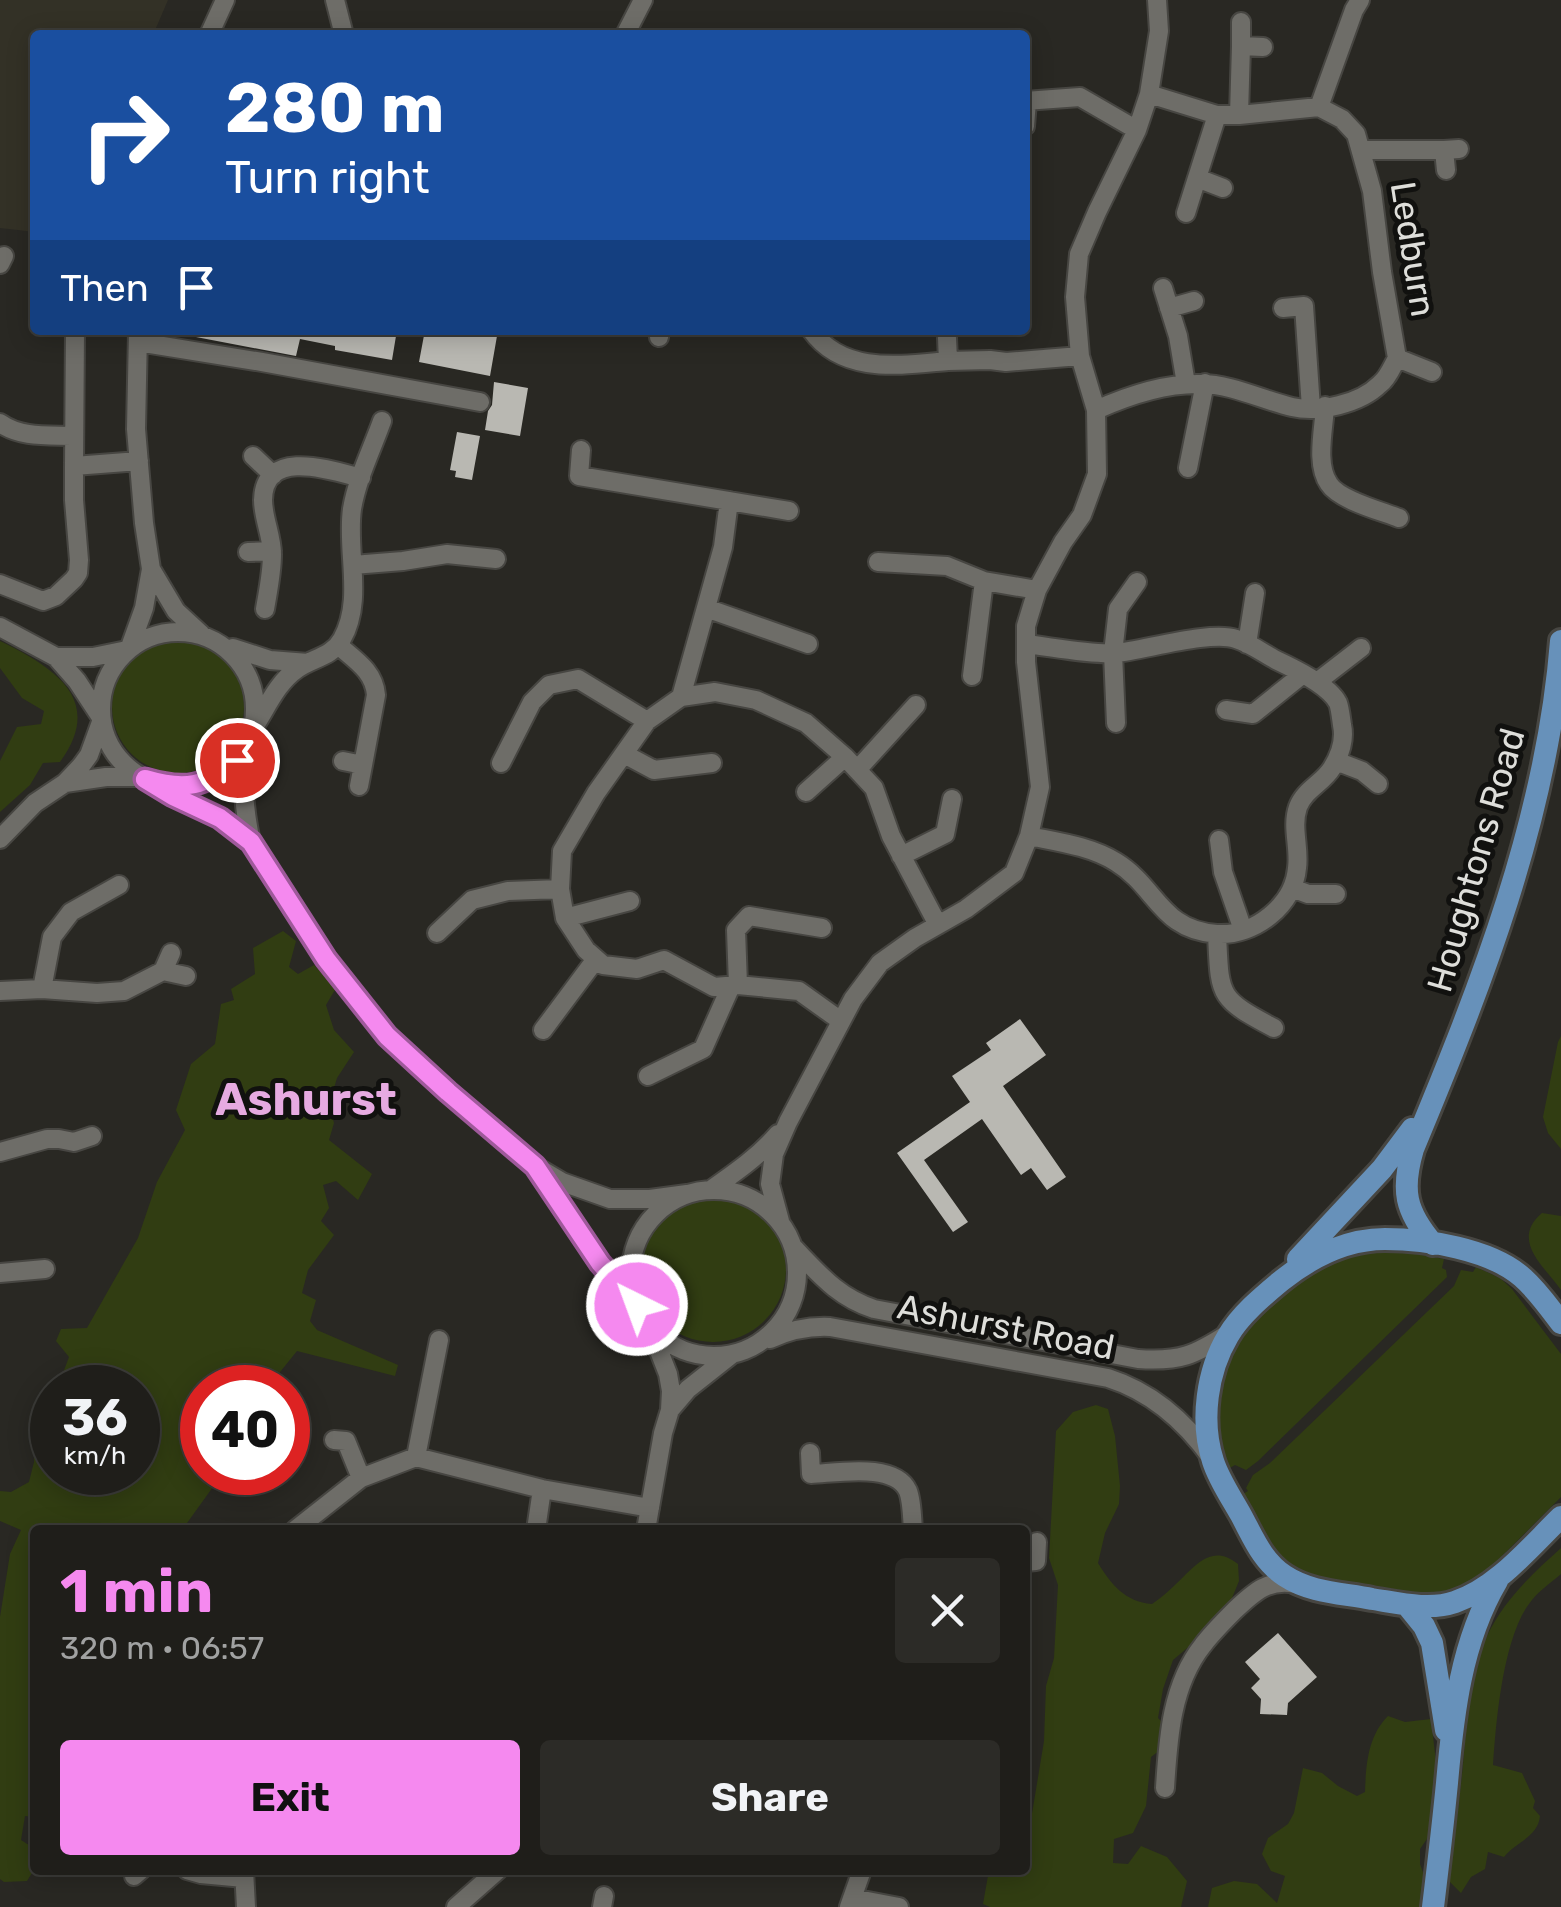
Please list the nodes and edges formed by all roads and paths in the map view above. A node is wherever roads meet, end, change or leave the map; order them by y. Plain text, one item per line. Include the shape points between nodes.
1 (225, 0) edge
2 (334, 0) edge
3 (642, 0) edge
4 (1157, 0) edge
5 (1360, 0) edge
6 (1242, 22) dead end
7 (211, 30) edge
8 (343, 30) edge
9 (627, 30) edge
10 (1241, 46) junction
11 (1264, 47) dead end
12 (1149, 94) junction
13 (1030, 101) edge
14 (1319, 107) junction
15 (1217, 114) junction
16 (1239, 115) junction
17 (1137, 130) junction
18 (1362, 150) junction
19 (1446, 170) dead end
20 (1198, 178) junction
21 (1223, 188) dead end
22 (1186, 212) dead end
23 (1162, 288) dead end
24 (1194, 300) dead end
25 (1169, 308) junction
26 (1283, 308) dead end
27 (75, 335) edge
28 (816, 335) edge
29 (138, 336) edge
30 (948, 338) dead end
31 (1080, 356) junction
32 (1397, 358) junction
33 (948, 361) junction
34 (1432, 372) dead end
35 (1196, 384) junction
36 (480, 402) dead end
37 (1318, 407) junction
38 (1096, 410) junction
39 (382, 421) dead end
40 (0, 423) edge
41 (74, 436) junction
42 (581, 450) dead end
43 (253, 456) dead end
44 (139, 460) junction
45 (74, 466) junction
46 (1188, 468) dead end
47 (273, 474) junction
48 (360, 478) junction
49 (729, 501) junction
50 (789, 510) dead end
51 (1399, 518) dead end
52 (272, 551) junction
53 (248, 552) dead end
54 (496, 559) dead end
55 (878, 562) dead end
56 (352, 565) junction
57 (151, 569) junction
58 (984, 581) junction
59 (1138, 582) dead end
60 (0, 584) edge
61 (1037, 590) junction
62 (1255, 593) dead end
63 (706, 608) junction
64 (265, 609) dead end
65 (0, 627) edge
66 (201, 634) junction
67 (1561, 641) edge
68 (223, 644) junction
69 (808, 644) dead end
70 (1026, 644) junction
71 (1247, 644) junction
72 (338, 645) junction
73 (1362, 648) dead end
74 (128, 649) junction
75 (1560, 651) edge
76 (1113, 653) junction
77 (56, 657) junction
78 (308, 662) junction
79 (972, 676) dead end
80 (1310, 678) junction
81 (680, 697) junction
82 (916, 705) dead end
83 (1226, 710) dead end
84 (101, 719) junction
85 (647, 721) junction
86 (1116, 722) dead end
87 (252, 734) junction
88 (624, 754) junction
89 (344, 761) dead end
90 (1336, 761) junction
91 (501, 763) dead end
92 (712, 763) dead end
93 (851, 763) junction
94 (363, 766) junction
95 (142, 778) junction
96 (65, 783) junction
97 (1378, 784) dead end
98 (359, 786) dead end
99 (806, 792) dead end
100 (952, 799) dead end
101 (1029, 836) junction
102 (0, 839) edge
103 (1219, 840) dead end
104 (251, 842) junction
105 (902, 856) junction
106 (119, 885) dead end
107 (560, 888) junction
108 (1292, 888) junction
109 (1336, 894) dead end
110 (630, 901) dead end
111 (564, 918) junction
112 (938, 925) junction
113 (822, 928) dead end
114 (1242, 930) junction
115 (437, 933) dead end
116 (1218, 934) junction
117 (172, 953) dead end
118 (596, 959) junction
119 (163, 972) junction
120 (186, 976) dead end
121 (735, 986) junction
122 (42, 989) junction
123 (0, 990) edge
124 (841, 1021) junction
125 (1274, 1028) dead end
126 (543, 1030) dead end
127 (648, 1076) dead end
128 (1436, 1093) junction
129 (788, 1122) junction
130 (92, 1136) dead end
131 (0, 1152) edge
132 (535, 1166) junction
133 (712, 1189) junction
134 (687, 1194) junction
135 (780, 1221) junction
136 (1443, 1246) junction
137 (794, 1248) junction
138 (45, 1269) dead end
139 (0, 1273) edge
140 (1268, 1292) junction
141 (637, 1305) junction
142 (648, 1323) junction
143 (1561, 1323) edge
144 (1230, 1333) junction
145 (438, 1340) dead end
146 (760, 1342) junction
147 (731, 1355) junction
148 (670, 1410) junction
149 (334, 1440) dead end
150 (810, 1453) dead end
151 (416, 1457) junction
152 (1215, 1466) junction
153 (361, 1478) junction
154 (542, 1490) junction
155 (650, 1508) junction
156 (1561, 1517) edge
157 (301, 1525) edge
158 (537, 1525) edge
159 (647, 1525) edge
160 (912, 1525) edge
161 (1037, 1542) dead end
162 (1260, 1550) junction
163 (1030, 1562) edge
164 (1502, 1574) junction
165 (1301, 1585) junction
166 (1259, 1587) junction
167 (1407, 1605) junction
168 (1449, 1753) junction
169 (1165, 1788) dead end
170 (244, 1875) edge
171 (492, 1875) edge
172 (860, 1875) edge
173 (850, 1902) edge
174 (246, 1907) edge
175 (456, 1907) edge
176 (900, 1907) edge
177 (1434, 1907) edge

1 - 7 street
2 - 8 street
3 - 9 street
4 - 12 street
5 - 14 street
6 - 10 street
10 - 11 street
10 - 16 street
12 - 15 street
12 - 17 street
13 - 17 street via 1080,97
14 - 16 street
14 - 18 street, Ledburn via 1349,126
15 - 16 street
15 - 20 street
17 - 31 street via 1080,254 1074,297
18 - 19 street, Ledburn via 1451,150
18 - 32 street, Ledburn
20 - 21 street
20 - 22 street
23 - 25 street
24 - 25 street
25 - 35 street
26 - 37 street via 1304,306
27 - 41 street
28 - 33 street via 861,363
29 - 36 street
29 - 44 street
30 - 33 street
31 - 33 street
31 - 38 street
32 - 34 street, Ledburn
32 - 37 street, Ledburn via 1381,384 1356,400
35 - 37 street, Ledburn
35 - 38 street, Ledburn via 1160,388
35 - 46 street
37 - 51 street via 1329,486
38 - 61 street via 1097,474 1082,515
39 - 48 street
40 - 41 street via 23,434
41 - 45 street
42 - 49 street via 579,476
43 - 47 street
44 - 45 street
44 - 57 street
45 - 60 street via 74,579 43,601
47 - 48 street via 304,466
47 - 52 street via 263,497
48 - 56 street via 352,509
49 - 50 street
49 - 63 street
52 - 53 street
52 - 64 street
54 - 56 street via 469,564 446,554
55 - 58 street via 947,566
56 - 72 street via 349,617
57 - 66 street via 176,610
57 - 74 street
58 - 61 street
58 - 79 street
59 - 76 street via 1118,609
61 - 70 street
62 - 71 street
63 - 69 street
63 - 81 street
65 - 77 street
66 - 68 street
66 - 74 street via 153,634
67 - 75 main road, Houghtons Road
68 - 78 street via 270,660
68 - 87 street via 252,682
70 - 76 street
70 - 101 street via 1040,787
71 - 76 street via 1233,637 1201,638
71 - 80 street
72 - 78 street
72 - 94 street via 376,685
73 - 80 street
74 - 77 street
74 - 84 street via 102,693
75 - 128 main road, Houghtons Road via 1551,725 1518,866
76 - 86 street
77 - 84 street
78 - 87 street via 286,678
80 - 83 street via 1253,714
80 - 90 street via 1337,702 1344,736
81 - 85 street
81 - 93 street via 715,692 756,700 806,723
82 - 93 street
84 - 95 street via 108,744
84 - 96 street via 89,755
85 - 88 street
85 - 91 street via 578,679 549,686 532,702
87 - 95 street via 218,776 169,786
87 - 104 street via 243,779
88 - 92 street via 654,770
88 - 107 street via 562,851
89 - 94 street
90 - 97 street
90 - 108 street via 1298,808
93 - 99 street
93 - 105 street via 874,788
94 - 98 street
95 - 96 street
95 - 104 street
96 - 102 street
100 - 105 street via 946,834
101 - 112 street via 1014,873
101 - 116 street via 1101,854 1136,878 1176,922
103 - 114 street
104 - 132 street via 326,959 387,1036
105 - 112 street
106 - 122 street via 70,912 52,938
107 - 111 street
107 - 115 street via 508,890 472,900
108 - 109 street
108 - 114 street via 1275,912
110 - 111 street
111 - 118 street
112 - 124 street via 880,963
113 - 121 street via 749,916 736,930
114 - 116 street
116 - 125 street via 1225,994
117 - 119 street
118 - 121 street via 637,969 664,960 714,987
118 - 126 street
119 - 120 street
119 - 122 street via 124,991
121 - 124 street via 800,992
121 - 127 street via 704,1049
122 - 123 street
124 - 129 street
128 - 136 main road, Houghtons Road via 1412,1148 1405,1188 1417,1225
128 - 140 main road, Houghtons Road via 1382,1169
129 - 133 street
129 - 135 street via 770,1184
130 - 131 street
132 - 134 street via 610,1199
132 - 141 street
133 - 134 street
133 - 135 street via 738,1192
134 - 141 street via 644,1226 633,1251
135 - 137 street
136 - 140 main road via 1404,1239 1354,1243 1303,1264
136 - 143 main road via 1482,1255 1522,1276
137 - 144 street, Ashurst Road via 837,1291 874,1309 1138,1359 1180,1358
137 - 146 street via 793,1301
138 - 139 street
140 - 144 main road
141 - 142 street
142 - 147 street via 684,1351
142 - 148 street via 668,1374
144 - 152 main road via 1208,1395
145 - 151 street
146 - 147 street
146 - 152 street, Ashurst Road via 830,1327 1108,1378 1168,1409
147 - 148 street
148 - 155 street
149 - 153 street via 346,1441
150 - 160 street via 811,1474 879,1472 898,1478 908,1491
151 - 153 street
151 - 154 street
152 - 162 main road
153 - 157 street
154 - 155 street
154 - 158 street
155 - 159 street
156 - 164 main road
161 - 163 street via 1036,1561
162 - 165 main road
162 - 166 street
164 - 167 main road via 1454,1602
164 - 168 main road via 1472,1633
165 - 166 street
165 - 167 main road
166 - 169 street via 1202,1646 1181,1685
167 - 168 main road via 1432,1642
168 - 177 main road
170 - 174 street
171 - 175 street
172 - 173 street
173 - 176 street

